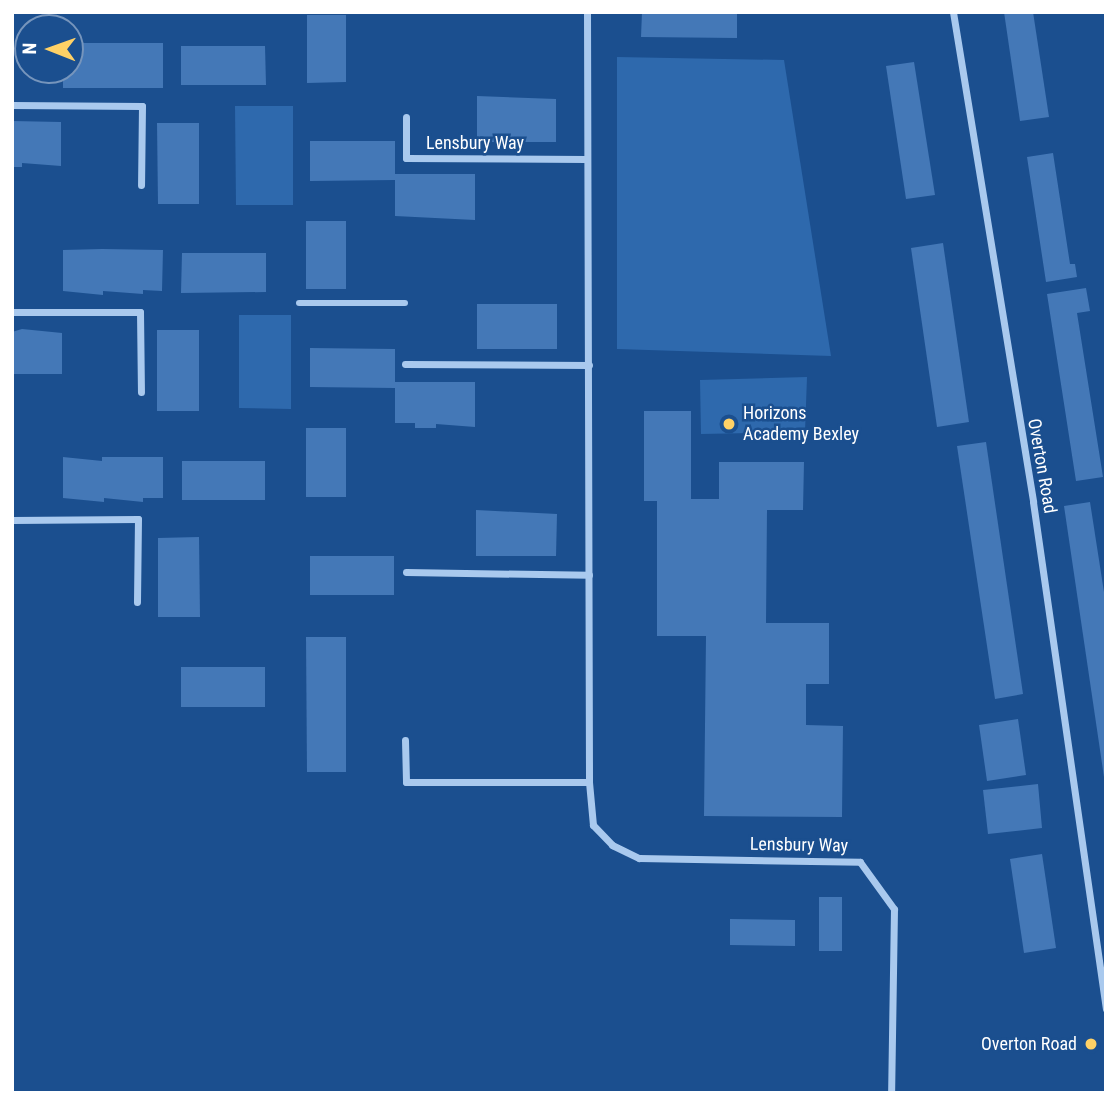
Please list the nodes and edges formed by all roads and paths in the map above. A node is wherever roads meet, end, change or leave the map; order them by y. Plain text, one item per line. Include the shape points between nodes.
1 (587, 12) edge
2 (953, 12) edge
3 (12, 105) edge
4 (406, 117) dead end
5 (586, 159) junction
6 (141, 186) dead end
7 (299, 303) dead end
8 (405, 303) dead end
9 (12, 312) edge
10 (405, 365) dead end
11 (589, 365) junction
12 (141, 392) dead end
13 (12, 520) edge
14 (406, 572) dead end
15 (589, 575) junction
16 (137, 602) dead end
17 (405, 740) dead end
18 (589, 782) junction
19 (1105, 1004) edge
20 (891, 1093) edge

1 - 5 street, Lensbury Way
2 - 19 street, Overton Road via 1033,502
3 - 6 street via 142,106
4 - 5 street, Lensbury Way via 406,158
5 - 11 street, Lensbury Way
7 - 8 street
9 - 12 street via 140,312
10 - 11 street
11 - 15 street, Lensbury Way
13 - 16 street via 138,519
14 - 15 street
15 - 18 street, Lensbury Way
17 - 18 street via 406,782
18 - 20 street, Lensbury Way via 593,825 612,845 639,858 860,862 894,909

